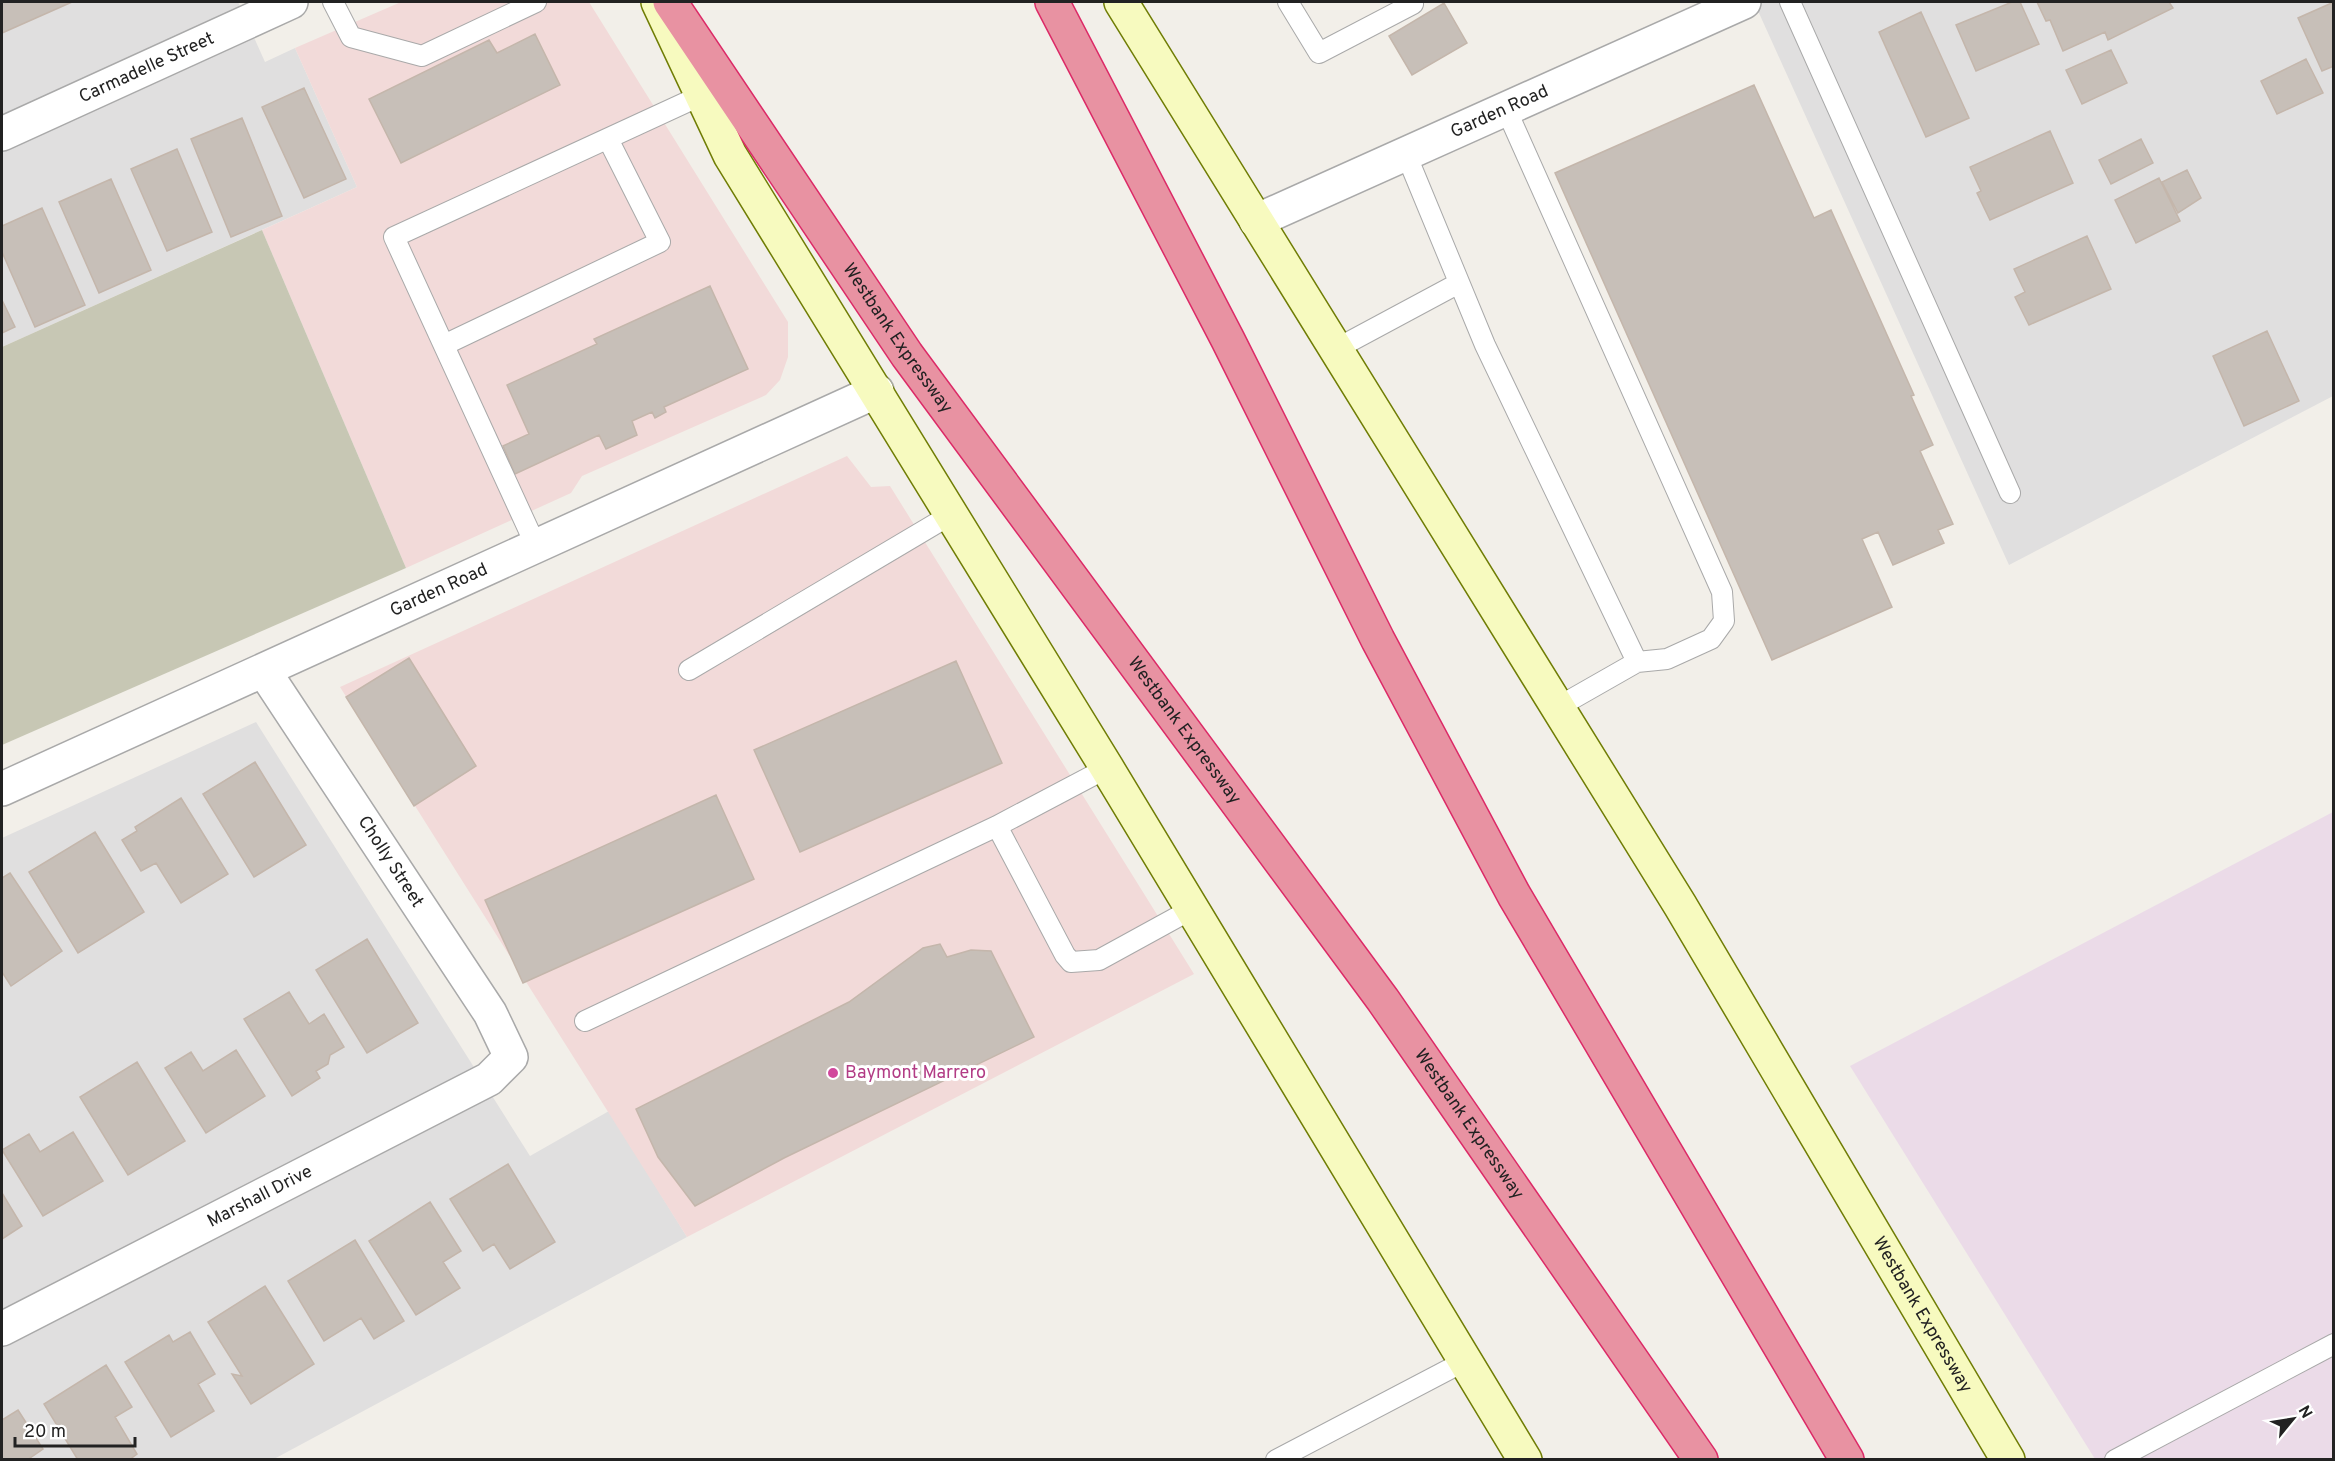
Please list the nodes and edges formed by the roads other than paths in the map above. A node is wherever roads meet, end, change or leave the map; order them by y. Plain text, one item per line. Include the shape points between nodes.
1 (291, 2) edge
2 (333, 2) edge
3 (536, 2) edge
4 (658, 2) edge
5 (670, 2) edge
6 (1052, 2) edge
7 (1121, 2) edge
8 (1288, 2) edge
9 (1744, 2) edge
10 (1790, 2) edge
11 (1413, 4) dead end
12 (702, 95) junction
13 (1506, 109) junction
14 (2, 134) edge
15 (608, 139) junction
16 (1406, 154) junction
17 (1256, 221) junction
18 (1460, 283) junction
19 (444, 345) junction
20 (1336, 349) junction
21 (877, 391) junction
22 (2010, 493) dead end
23 (952, 514) junction
24 (536, 546) junction
25 (1637, 662) junction
26 (689, 670) dead end
27 (264, 671) junction
28 (1558, 707) junction
29 (1107, 768) junction
30 (2, 789) edge
31 (997, 826) junction
32 (1192, 909) junction
33 (585, 1021) dead end
34 (511, 1057) joint
35 (2, 1329) edge
36 (2334, 1344) edge
37 (1465, 1361) junction
38 (1276, 1460) edge
39 (1525, 1460) edge
40 (1701, 1460) edge
41 (1847, 1460) edge
42 (2008, 1460) edge
43 (2115, 1460) edge

1 - 14 street, Carmadelle Street
2 - 3 lane via 351,38 422,56
4 - 12 main road
5 - 40 highway, Westbank Expressway via 907,356 1383,999
6 - 41 highway via 1378,640 1514,895
7 - 17 main road, Westbank Expressway
8 - 11 lane via 1319,53
9 - 13 street, Garden Road
10 - 22 lane
12 - 15 lane
12 - 21 main road via 730,155
13 - 16 street, Garden Road
13 - 25 lane via 1722,592 1724,621 1711,639 1667,659
15 - 19 lane via 394,237
15 - 19 lane via 660,242
16 - 17 street, Garden Road
16 - 18 lane
17 - 20 main road, Westbank Expressway
18 - 20 lane
18 - 25 lane via 1485,345
19 - 24 lane
20 - 28 main road, Westbank Expressway
21 - 23 main road
21 - 24 street, Garden Road
23 - 26 lane
23 - 29 main road
24 - 27 street, Garden Road
25 - 28 lane
27 - 30 street, Garden Road
27 - 34 street, Cholly Street via 490,1013
28 - 42 main road, Westbank Expressway via 1680,904
29 - 31 lane
29 - 32 main road
31 - 32 lane via 1071,962 1099,960
31 - 33 lane
32 - 37 main road
34 - 35 street, Marshall Drive via 489,1079
36 - 43 lane
37 - 38 lane
37 - 39 main road

